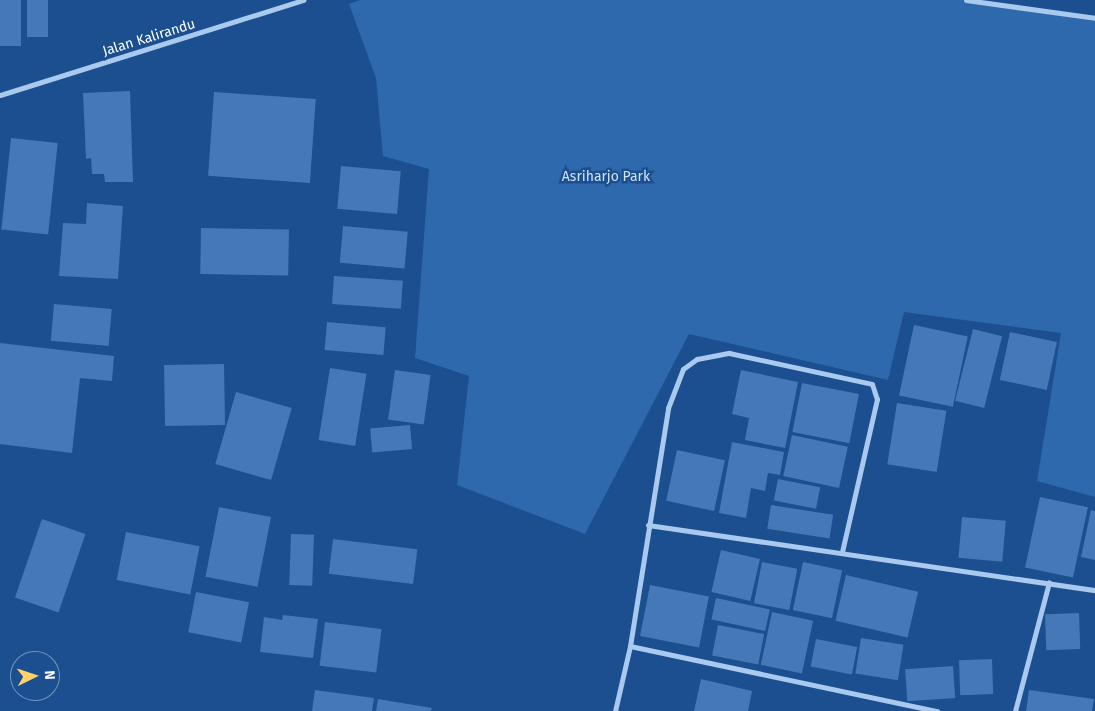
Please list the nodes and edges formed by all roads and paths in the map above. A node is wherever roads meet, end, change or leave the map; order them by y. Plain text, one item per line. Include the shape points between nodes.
1 (303, 0) edge
2 (966, 0) edge
3 (1095, 18) edge
4 (0, 95) edge
5 (648, 525) junction
6 (842, 552) junction
7 (1048, 582) junction
8 (1095, 590) edge
9 (630, 646) junction
10 (615, 711) edge
11 (936, 711) edge
12 (1015, 711) edge

1 - 4 street, Jalan Kalirandu
2 - 3 street
5 - 6 street
5 - 6 street via 675,383 683,369 696,359 729,353 864,381 877,391
5 - 9 street
6 - 7 street
7 - 8 street
7 - 12 street
9 - 10 street
9 - 11 street

